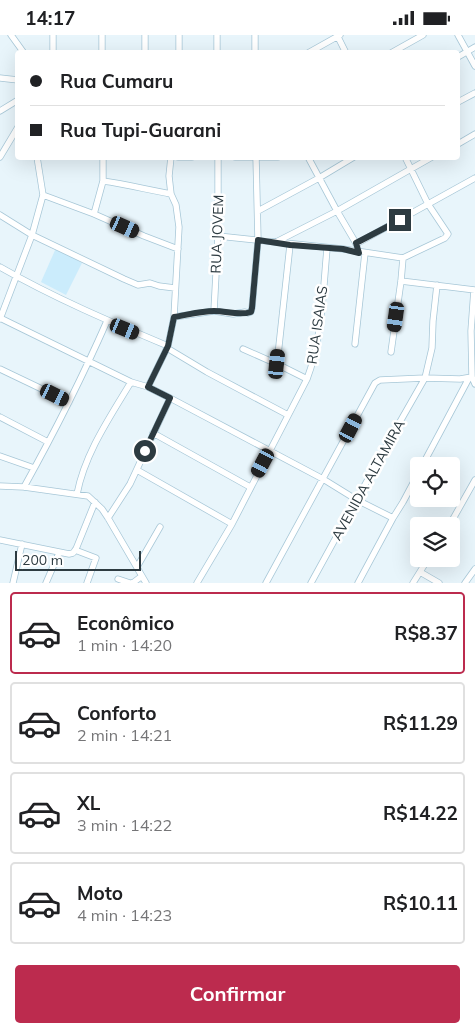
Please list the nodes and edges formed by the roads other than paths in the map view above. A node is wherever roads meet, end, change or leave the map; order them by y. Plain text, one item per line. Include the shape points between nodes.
1 (11, 35) edge
2 (53, 35) edge
3 (102, 35) edge
4 (145, 35) edge
5 (179, 35) edge
6 (217, 35) edge
7 (255, 35) edge
8 (338, 35) edge
9 (423, 35) edge
10 (458, 35) edge
11 (475, 47) edge
12 (22, 50) edge
13 (53, 50) edge
14 (102, 50) edge
15 (145, 50) edge
16 (179, 50) edge
17 (217, 50) edge
18 (255, 50) edge
19 (313, 50) edge
20 (345, 50) edge
21 (396, 50) edge
22 (467, 51) junction
23 (460, 56) edge
24 (475, 66) edge
25 (0, 78) edge
26 (15, 80) edge
27 (475, 93) edge
28 (460, 101) edge
29 (15, 102) edge
30 (0, 111) edge
31 (15, 132) edge
32 (475, 135) edge
33 (460, 143) edge
34 (0, 157) edge
35 (37, 160) edge
36 (103, 160) edge
37 (171, 160) edge
38 (218, 160) edge
39 (256, 160) edge
40 (310, 160) edge
41 (349, 160) edge
42 (406, 160) edge
43 (427, 160) edge
44 (411, 169) junction
45 (319, 178) junction
46 (475, 178) edge
47 (102, 181) junction
48 (171, 194) junction
49 (43, 195) junction
50 (428, 204) junction
51 (258, 211) junction
52 (337, 211) junction
53 (94, 213) junction
54 (0, 215) edge
55 (32, 235) junction
56 (218, 236) junction
57 (258, 240) junction
58 (276, 242) junction
59 (356, 243) junction
60 (290, 245) junction
61 (178, 249) junction
62 (327, 249) junction
63 (362, 253) junction
64 (403, 259) junction
65 (0, 267) edge
66 (16, 277) junction
67 (401, 281) junction
68 (438, 285) junction
69 (175, 288) junction
70 (474, 290) edge
71 (214, 311) junction
72 (174, 317) junction
73 (0, 318) edge
74 (107, 321) junction
75 (355, 343) dead end
76 (167, 347) junction
77 (243, 349) dead end
78 (391, 352) dead end
79 (90, 361) junction
80 (277, 364) junction
81 (0, 369) edge
82 (425, 378) junction
83 (471, 378) junction
84 (307, 379) junction
85 (131, 382) junction
86 (475, 384) edge
87 (148, 387) junction
88 (170, 398) junction
89 (69, 402) junction
90 (288, 415) junction
91 (0, 417) edge
92 (153, 433) junction
93 (48, 442) junction
94 (270, 451) junction
95 (0, 456) edge
96 (427, 457) edge
97 (34, 468) junction
98 (136, 470) junction
99 (323, 479) junction
100 (475, 480) edge
101 (0, 486) edge
102 (24, 487) junction
103 (250, 487) junction
104 (410, 489) edge
105 (77, 494) junction
106 (357, 499) junction
107 (96, 502) junction
108 (454, 517) edge
109 (108, 518) junction
110 (393, 518) junction
111 (232, 524) junction
112 (160, 527) dead end
113 (0, 540) edge
114 (22, 544) junction
115 (75, 550) junction
116 (58, 553) junction
117 (137, 567) junction
118 (423, 567) edge
119 (475, 569) edge
120 (420, 572) junction
121 (142, 576) junction
122 (118, 579) dead end
123 (13, 583) edge
124 (46, 583) edge
125 (87, 583) edge
126 (131, 583) edge
127 (146, 583) edge
128 (197, 583) edge
129 (266, 583) edge
130 (312, 583) edge
131 (358, 583) edge
132 (414, 583) edge
133 (439, 583) edge
134 (466, 583) edge

1 - 12 street
2 - 13 street
3 - 14 street
4 - 15 street
5 - 16 street
6 - 17 street
7 - 18 street
8 - 19 street
8 - 20 street
9 - 21 street
10 - 22 street
11 - 22 street
22 - 23 street
22 - 24 street
25 - 26 street
27 - 28 street
29 - 30 street
31 - 34 street
32 - 33 street
35 - 49 street
36 - 47 street
37 - 48 street
38 - 56 street, RUA JOVEM
39 - 51 street
40 - 45 street
41 - 45 street
42 - 44 street
43 - 44 street
44 - 50 street
44 - 52 street
45 - 51 street
45 - 52 street
46 - 50 street
47 - 48 street
47 - 53 street
48 - 61 street via 179,227
49 - 53 street
49 - 55 street
50 - 59 street
50 - 64 street via 448,236
51 - 57 street
52 - 58 street
52 - 59 street
53 - 61 street
54 - 55 street
55 - 66 street
55 - 69 street via 138,285 150,283
56 - 57 street
56 - 71 street, RUA JOVEM
57 - 58 street
57 - 71 street via 251,312
58 - 60 street
59 - 63 street
60 - 62 street
60 - 80 street
61 - 69 street
62 - 63 street
62 - 84 street, RUA ISAIAS via 317,347
63 - 64 street
63 - 75 street
64 - 67 street
65 - 66 street
66 - 73 street
66 - 74 street
67 - 68 street
67 - 78 street
68 - 70 street
68 - 82 street, AVENIDA ALTAMIRA via 432,348
69 - 72 street
70 - 83 street
71 - 72 street
72 - 76 street
73 - 79 street
74 - 76 street
74 - 79 street
76 - 87 street
76 - 90 street
77 - 80 street
79 - 85 street
79 - 89 street
80 - 84 street
81 - 89 street
82 - 83 street
82 - 99 street via 377,382
82 - 106 street, AVENIDA ALTAMIRA
83 - 86 street
83 - 96 street
84 - 90 street, RUA ISAIAS
85 - 87 street
85 - 105 street via 89,456
87 - 88 street
88 - 92 street
88 - 94 street
89 - 93 street
90 - 94 street, RUA ISAIAS
91 - 93 street
92 - 98 street
92 - 103 street
93 - 97 street
94 - 99 street
94 - 103 street, RUA ISAIAS
95 - 97 street
97 - 102 street
98 - 109 street
98 - 111 street
99 - 106 street
99 - 129 street
100 - 108 street
101 - 102 street
102 - 105 street
103 - 111 street, RUA ISAIAS
104 - 110 street
105 - 107 street
106 - 110 street
106 - 130 street, AVENIDA ALTAMIRA
107 - 109 street
107 - 115 street
109 - 117 street
110 - 131 street
111 - 128 street, RUA ISAIAS
112 - 117 street
113 - 114 street
114 - 116 street
114 - 123 street
115 - 116 street via 69,555
115 - 125 street via 96,558
116 - 124 street
117 - 121 street
118 - 120 street
119 - 134 street
120 - 132 street
120 - 133 street
121 - 126 street
121 - 127 street
122 - 126 street

